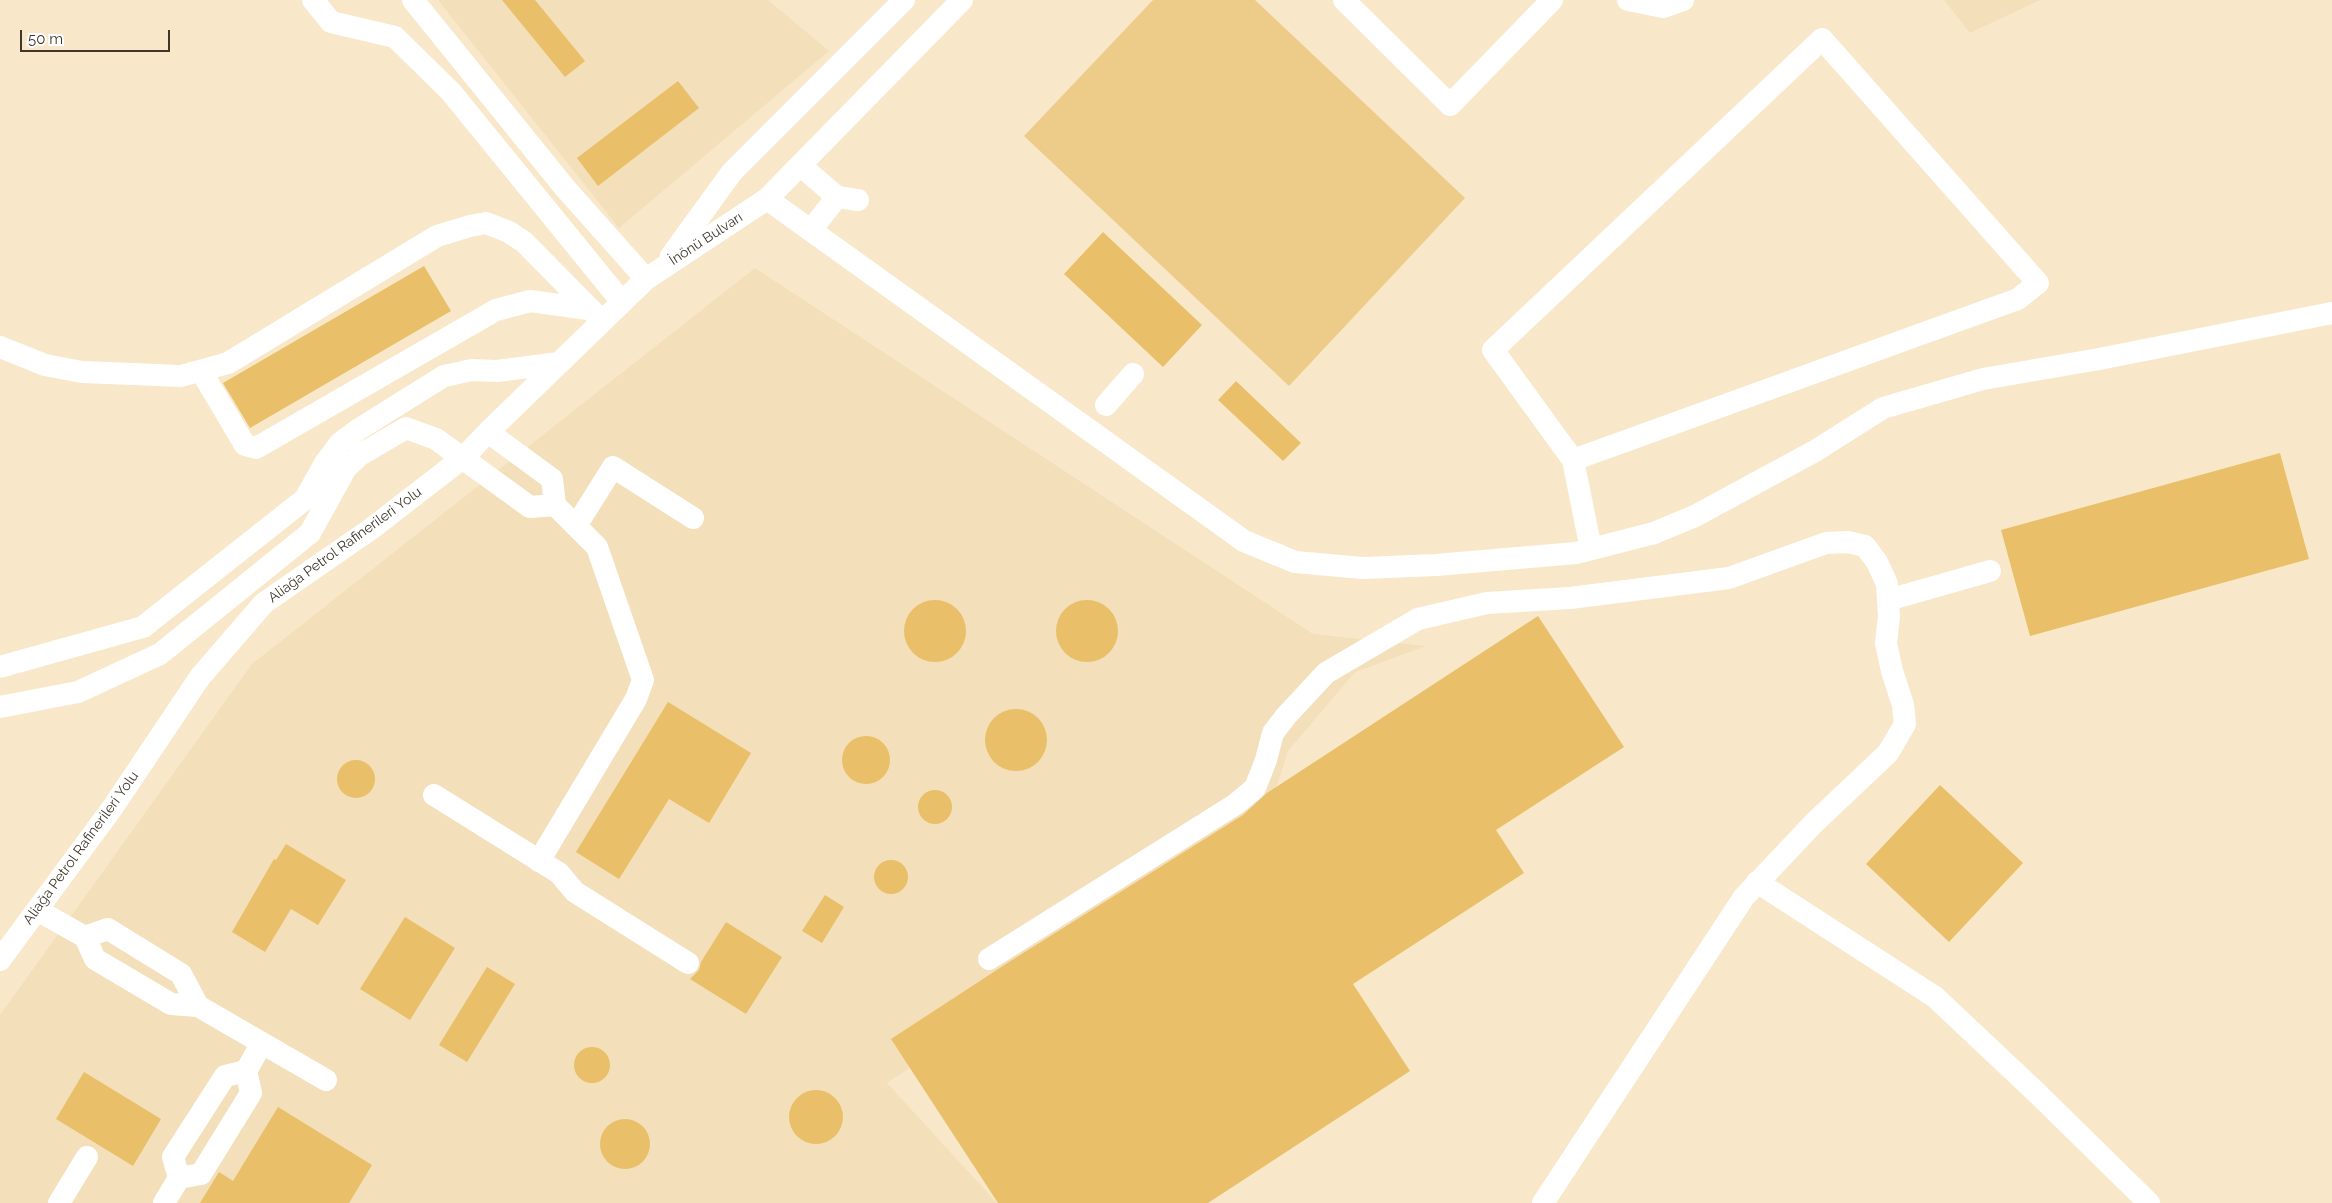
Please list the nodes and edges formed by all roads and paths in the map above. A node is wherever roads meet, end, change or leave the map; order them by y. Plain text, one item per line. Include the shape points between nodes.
1 (313, 0) edge
2 (413, 0) edge
3 (904, 0) edge
4 (962, 0) edge
5 (1344, 0) edge
6 (1552, 0) edge
7 (1628, 0) edge
8 (1683, 0) edge
9 (800, 166) junction
10 (768, 199) junction
11 (811, 230) junction
12 (655, 273) junction
13 (622, 302) junction
14 (2332, 313) edge
15 (596, 315) junction
16 (0, 347) edge
17 (559, 363) junction
18 (201, 371) junction
19 (1133, 374) dead end
20 (1106, 405) dead end
21 (488, 432) junction
22 (464, 457) junction
23 (1574, 460) junction
24 (555, 505) junction
25 (694, 518) dead end
26 (576, 526) junction
27 (258, 537) junction
28 (1591, 550) junction
29 (275, 561) junction
30 (216, 570) junction
31 (1990, 572) dead end
32 (233, 594) junction
33 (1888, 600) junction
34 (175, 602) junction
35 (194, 626) junction
36 (0, 666) edge
37 (0, 707) edge
38 (434, 794) dead end
39 (539, 861) junction
40 (1757, 882) junction
41 (37, 910) junction
42 (85, 938) junction
43 (989, 959) dead end
44 (0, 960) edge
45 (688, 962) dead end
46 (198, 1006) junction
47 (262, 1043) junction
48 (246, 1071) junction
49 (326, 1080) dead end
50 (86, 1157) dead end
51 (179, 1178) junction
52 (59, 1203) edge
53 (164, 1203) edge
54 (1543, 1203) edge
55 (2149, 1203) edge

1 - 13 street via 331,22 395,37 451,92
2 - 12 street via 565,188
3 - 12 street, İnönü Bulvarı via 732,172
4 - 9 street, İnönü Bulvarı
5 - 6 street via 1450,105
7 - 8 street via 1663,7
9 - 10 street, İnönü Bulvarı
9 - 11 street via 847,199
10 - 11 street
10 - 12 street, İnönü Bulvarı
11 - 28 street via 1244,541 1294,562 1372,568 1576,554
12 - 13 street, Aliağa Petrol Rafinerileri Yolu
13 - 15 street, Aliağa Petrol Rafinerileri Yolu
14 - 28 street via 2099,360 1983,379 1883,408 1815,451 1695,516 1654,534
15 - 17 street, Aliağa Petrol Rafinerileri Yolu
15 - 18 street via 517,236 492,225 479,224 437,236 238,358
15 - 18 street via 530,302 496,310 256,448 250,448 242,440
16 - 18 street via 45,366 82,372 181,376
17 - 21 street, Aliağa Petrol Rafinerileri Yolu
17 - 27 street via 497,371 472,370 444,376 340,443 306,499
19 - 20 street
21 - 22 street, Aliağa Petrol Rafinerileri Yolu
21 - 24 street via 552,479
22 - 24 street via 530,507
22 - 29 street via 436,439 406,428 360,455 346,468 310,533
22 - 41 street, Aliağa Petrol Rafinerileri Yolu via 372,529 264,603 200,677 113,807
23 - 23 street via 1493,350 1822,39 2038,283 2018,299
23 - 28 street
24 - 26 street
25 - 26 street via 613,467
26 - 39 street via 597,547 643,680 636,699
27 - 29 street
27 - 30 street
29 - 32 street
30 - 32 street
30 - 34 street
31 - 33 street
32 - 35 street
33 - 40 street via 1886,643 1905,724 1888,753
33 - 43 street via 1887,584 1877,562 1865,546 1848,542 1826,543 1729,578 1570,598 1487,604 1418,619 1326,673 1273,734 1255,788 1236,804
34 - 35 street
34 - 36 street via 143,626
35 - 37 street via 160,654 78,692
38 - 39 street
39 - 45 street via 559,873 575,892
40 - 54 street via 1732,914
40 - 55 street via 1935,998
41 - 42 street
41 - 44 street, Aliağa Petrol Rafinerileri Yolu
42 - 46 street via 95,959 171,1004
42 - 46 street via 108,928 181,974
46 - 47 street
47 - 48 street
47 - 49 street
48 - 51 street via 251,1093 201,1174
48 - 51 street via 224,1076 173,1156
50 - 52 street
51 - 53 street

